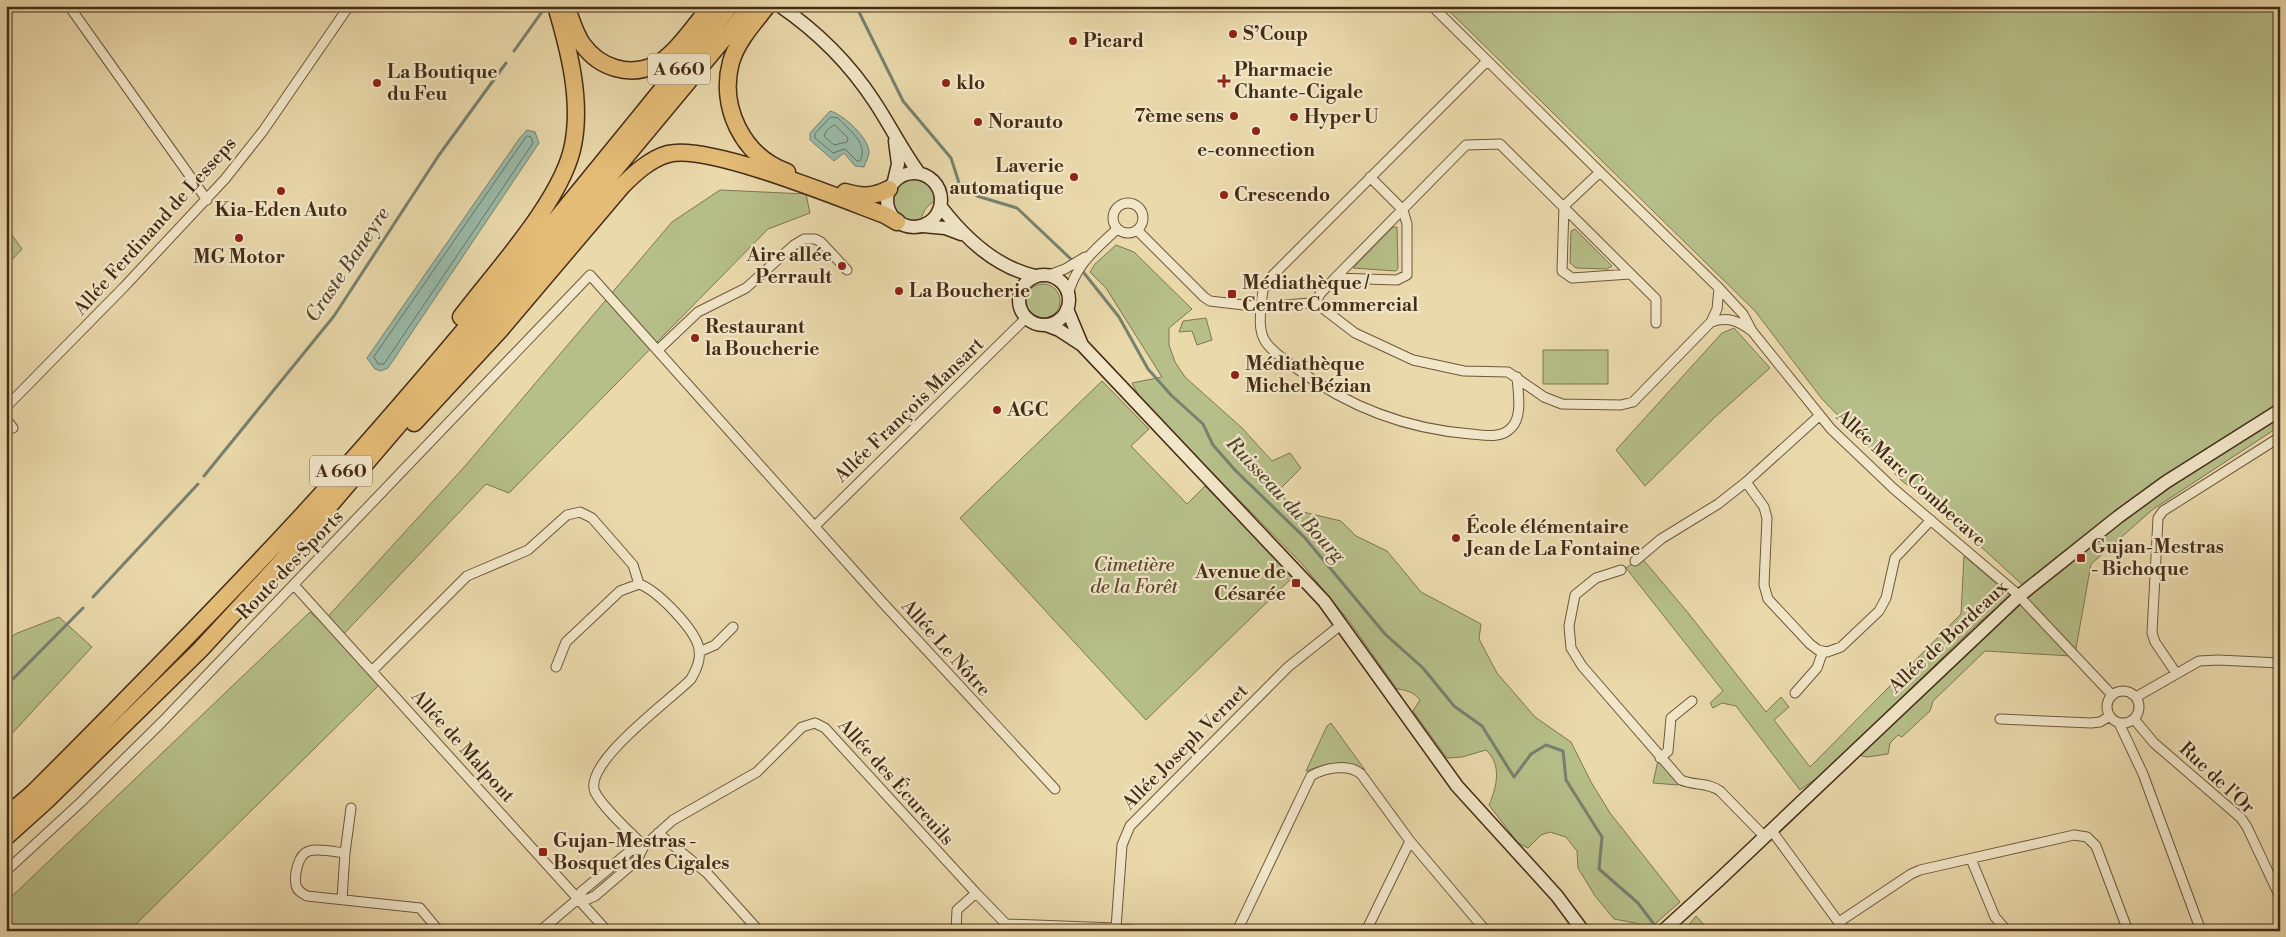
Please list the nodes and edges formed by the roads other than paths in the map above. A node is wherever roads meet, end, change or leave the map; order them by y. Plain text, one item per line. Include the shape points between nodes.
1 (69, 6) edge
2 (349, 6) edge
3 (556, 6) edge
4 (566, 6) edge
5 (711, 6) edge
6 (730, 6) edge
7 (751, 6) edge
8 (767, 6) edge
9 (1432, 6) edge
10 (782, 7) edge
11 (1487, 60) junction
12 (893, 134) junction
13 (1600, 172) junction
14 (919, 173) junction
15 (1370, 177) junction
16 (891, 185) junction
17 (207, 200) junction
18 (1564, 206) junction
19 (941, 207) junction
20 (1403, 210) junction
21 (897, 222) junction
22 (922, 226) junction
23 (1117, 229) junction
24 (1137, 230) junction
25 (964, 235) junction
26 (1089, 255) junction
27 (1005, 266) junction
28 (846, 270) dead end
29 (1630, 274) junction
30 (590, 275) joint
31 (1049, 275) junction
32 (1035, 276) junction
33 (1335, 278) junction
34 (1719, 288) junction
35 (1020, 293) junction
36 (1068, 295) junction
37 (1315, 304) junction
38 (1261, 307) junction
39 (1067, 309) junction
40 (1026, 318) junction
41 (1711, 322) junction
42 (1656, 323) dead end
43 (1046, 325) junction
44 (1752, 330) junction
45 (1082, 345) junction
46 (659, 349) junction
47 (1517, 377) junction
48 (6, 407) edge
49 (2280, 410) edge
50 (1819, 416) junction
51 (6, 420) edge
52 (13, 428) dead end
53 (2280, 437) edge
54 (1746, 482) junction
55 (1931, 520) junction
56 (815, 526) junction
57 (283, 560) junction
58 (1635, 562) dead end
59 (1621, 570) dead end
60 (639, 584) junction
61 (294, 585) junction
62 (2019, 596) junction
63 (1342, 624) junction
64 (733, 627) dead end
65 (197, 628) junction
66 (1823, 651) junction
67 (699, 652) junction
68 (2280, 663) edge
69 (556, 667) dead end
70 (373, 670) junction
71 (2176, 673) junction
72 (1795, 693) dead end
73 (2112, 695) junction
74 (2136, 697) junction
75 (1692, 701) dead end
76 (2110, 716) junction
77 (2000, 719) dead end
78 (2134, 719) junction
79 (2119, 723) junction
80 (1660, 758) junction
81 (1055, 789) dead end
82 (351, 808) dead end
83 (6, 816) edge
84 (658, 834) junction
85 (1768, 834) junction
86 (6, 837) edge
87 (1410, 841) junction
88 (644, 846) junction
89 (345, 853) junction
90 (1971, 859) junction
91 (6, 871) edge
92 (976, 894) junction
93 (2280, 897) edge
94 (579, 898) junction
95 (342, 899) junction
96 (1576, 918) junction
97 (1839, 922) junction
98 (1668, 927) edge
99 (1033, 928) edge
100 (1116, 928) junction
101 (439, 931) edge
102 (540, 931) edge
103 (607, 931) edge
104 (759, 931) edge
105 (956, 931) edge
106 (1140, 931) edge
107 (1237, 931) edge
108 (1366, 931) edge
109 (1486, 931) edge
110 (1583, 931) edge
111 (1592, 931) edge
112 (1844, 931) edge
113 (2007, 931) edge
114 (2128, 931) edge
115 (2201, 931) edge

1 - 17 street
2 - 17 street, Allée Ferdinand de Lesseps via 263,131
3 - 65 highway via 576,105 568,163 548,203 436,350
4 - 5 highway via 583,44 598,61 615,70 633,70 655,65 675,49
6 - 65 highway, A 660 via 460,336 321,495
7 - 57 highway, A 660 via 537,264
8 - 16 highway via 744,36 732,60 727,90 733,119 740,133 759,155 783,170 861,196 871,196
9 - 11 street, Allée Marc Combecave
10 - 12 street via 845,62
11 - 13 street, Allée Marc Combecave
11 - 15 street
12 - 14 street
12 - 16 street via 898,164
13 - 18 street
13 - 34 street, Allée Marc Combecave
14 - 16 street via 901,176
14 - 19 street via 935,182 940,190
15 - 20 street
15 - 38 street via 1269,279 1262,294
16 - 21 street via 887,207
17 - 48 street, Allée Ferdinand de Lesseps
18 - 20 street via 1500,144 1466,145
18 - 29 street
18 - 29 street via 1564,273 1572,278
19 - 22 street via 937,216
19 - 25 street
20 - 33 street
20 - 33 street via 1407,224 1407,275 1397,280
21 - 22 street via 905,226
21 - 57 highway via 714,156 682,152 656,159 622,186 500,330
22 - 25 street via 945,228
23 - 24 street via 1129,233
23 - 24 street via 1113,221 1114,212 1120,205 1130,203 1139,207 1143,216
23 - 26 street
24 - 38 street via 1204,297 1216,303
25 - 27 street
26 - 31 street
26 - 36 street via 1073,277
27 - 32 street
27 - 35 street
28 - 46 street via 821,242 804,239 746,288 698,312
29 - 42 street via 1656,300
30 - 46 street, Allée Le Nôtre
30 - 61 street, Route des Sports
31 - 32 street
31 - 36 street via 1062,282
32 - 35 street
33 - 37 street
34 - 41 street via 1717,309
34 - 44 street, Allée Marc Combecave via 1743,314
35 - 40 street via 1019,306
36 - 39 street
37 - 38 street via 1304,302
37 - 47 street via 1355,333 1413,360 1464,371 1508,372
38 - 47 street via 1265,341 1289,363 1344,399 1399,422 1465,434 1503,434 1517,420
39 - 43 street via 1060,319
39 - 45 street
40 - 43 street
40 - 56 street, Allée François Mansart
41 - 44 street, Allée Marc Combecave via 1729,319
41 - 47 street via 1646,392 1627,405 1555,403
43 - 45 street
44 - 50 street, Allée Marc Combecave
45 - 63 street via 1308,582
46 - 56 street, Allée Le Nôtre
49 - 62 street, Allée de Bordeaux via 2134,505
50 - 54 street
50 - 55 street, Allée Marc Combecave
51 - 52 street
53 - 71 street via 2163,510 2158,518 2152,633
54 - 58 street via 1715,507 1661,539
54 - 66 street via 1764,507 1767,518 1764,578 1768,599 1810,644
55 - 62 street, Allée Marc Combecave
55 - 66 street via 1895,558 1886,598 1879,611 1841,647
56 - 81 street, Allée Le Nôtre
57 - 86 highway, A 660 via 200,650
59 - 80 street via 1596,578 1575,595 1570,626 1571,648 1582,666
60 - 67 street via 654,593 688,628
60 - 69 street via 620,591 566,642
60 - 70 street via 633,565 592,518 580,512 567,515 528,550 467,576
61 - 70 street, Allée de Malpont
61 - 91 street, Route des Sports via 162,722
62 - 73 street
62 - 85 street, Allée de Bordeaux
63 - 96 street via 1457,786
63 - 100 street, Allée Joseph Vernet via 1288,667 1130,826 1122,845
64 - 67 street via 715,645
65 - 83 highway, A 660
66 - 72 street via 1817,668
67 - 88 street via 691,679 619,745 595,776 594,788 599,798
68 - 71 street via 2205,660
70 - 94 street, Allée de Malpont
71 - 74 street
73 - 74 street via 2126,691
73 - 76 street via 2107,704
74 - 78 street via 2140,706
75 - 80 street via 1671,718 1668,751
76 - 77 street via 2092,723
76 - 79 street
78 - 79 street
78 - 93 street, Rue de l'Or via 2154,743 2240,818
79 - 115 street via 2142,774
80 - 85 street via 1681,780 1712,786 1720,791
82 - 89 street
84 - 88 street, Allée des Écureuils
84 - 92 street, Allée des Écureuils via 685,811 757,772 802,727 815,723 825,728
84 - 104 street via 713,878
85 - 97 street
85 - 98 street, Allée de Bordeaux
87 - 107 street via 1356,770 1343,768 1310,776
87 - 108 street
87 - 109 street
88 - 94 street, Allée des Écureuils via 630,851
89 - 95 street
89 - 95 street via 310,850 303,854 298,861 296,886 307,896
90 - 97 street via 1910,874
90 - 113 street via 1995,917
90 - 114 street via 2074,835 2087,837 2099,852
92 - 99 street, Allée des Écureuils via 1006,924
92 - 105 street via 957,910
94 - 102 street, Allée des Écureuils
94 - 103 street, Allée de Malpont
95 - 101 street via 420,908
96 - 110 street
96 - 111 street
97 - 112 street
99 - 100 street, Allée des Écureuils
100 - 106 street, Allée des Écureuils

